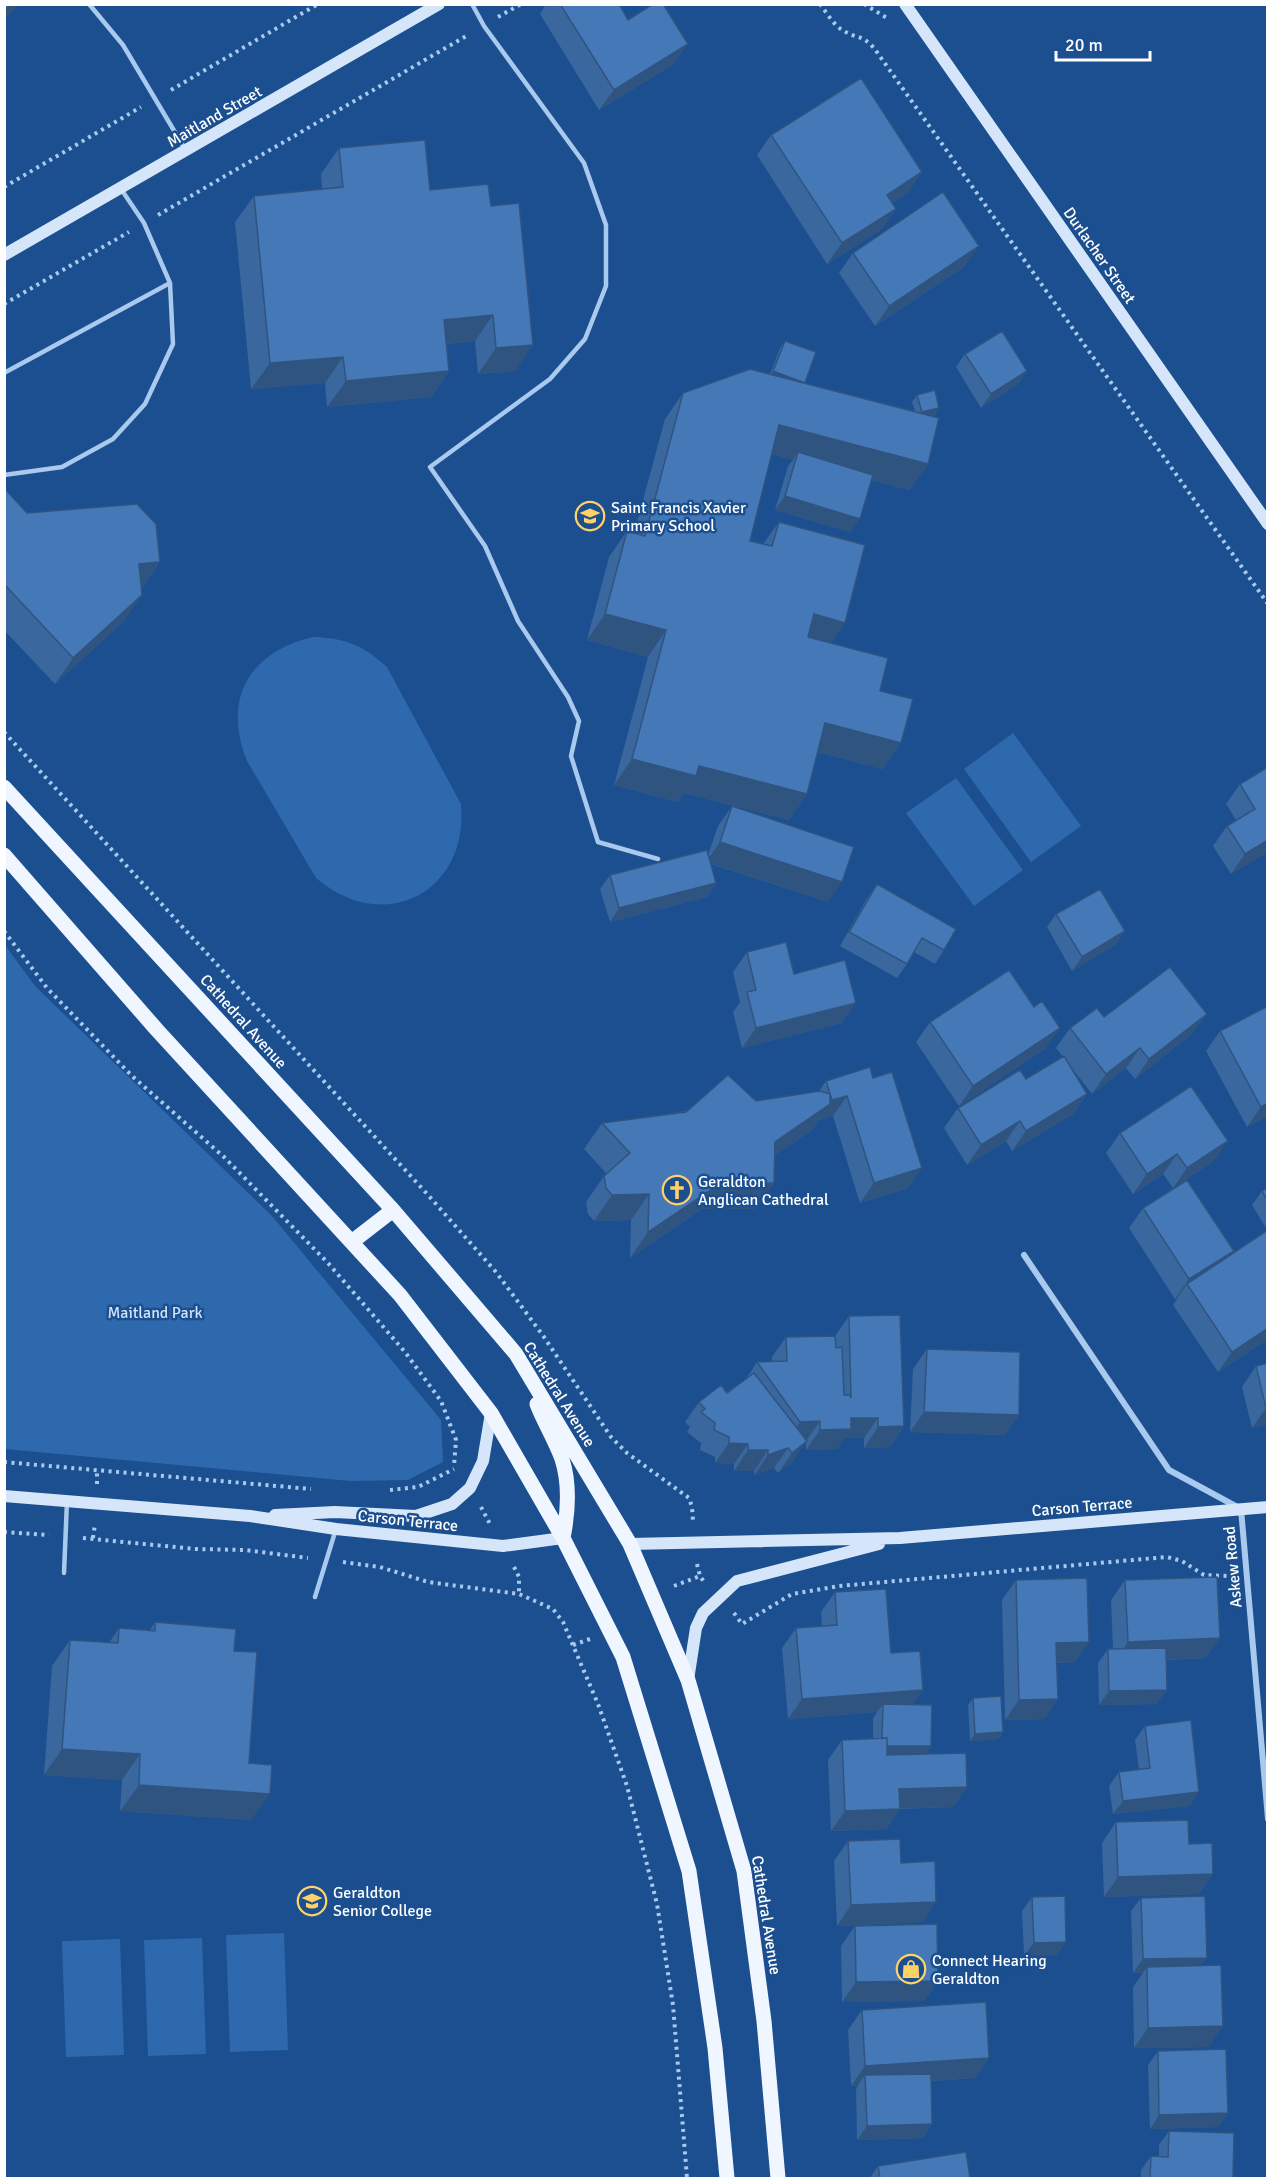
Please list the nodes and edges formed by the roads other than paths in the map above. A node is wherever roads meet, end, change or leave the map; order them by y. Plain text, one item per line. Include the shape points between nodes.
1 (89, 4) edge
2 (472, 4) edge
3 (905, 4) edge
4 (432, 6) edge
5 (186, 151) junction
6 (121, 189) junction
7 (4, 255) edge
8 (170, 283) junction
9 (4, 373) edge
10 (4, 475) edge
11 (1268, 524) edge
12 (4, 787) edge
13 (4, 855) edge
14 (658, 859) dead end
15 (393, 1210) junction
16 (353, 1241) junction
17 (1024, 1255) dead end
18 (516, 1354) junction
19 (490, 1413) junction
20 (4, 1496) edge
21 (67, 1501) junction
22 (1268, 1507) edge
23 (1241, 1509) junction
24 (250, 1516) junction
25 (336, 1530) junction
26 (563, 1538) junction
27 (900, 1538) junction
28 (630, 1544) junction
29 (64, 1573) dead end
30 (315, 1597) dead end
31 (688, 1680) junction
32 (1268, 1819) edge
33 (727, 2178) edge
34 (778, 2178) edge

1 - 5 lane via 123,45
2 - 14 lane via 584,163 606,225 606,285 585,339 550,379 430,466 485,546 518,621 568,697 579,721 571,756 598,842
3 - 11 main road, Durlacher Street
4 - 5 main road, Maitland Street
5 - 6 main road, Maitland Street
6 - 7 main road, Maitland Street
6 - 8 lane via 144,223
8 - 9 lane
8 - 10 lane via 173,344 145,404 113,439 63,467
12 - 15 main road, Cathedral Avenue
13 - 16 main road via 157,1030
15 - 16 main road
15 - 18 main road, Cathedral Avenue
16 - 19 main road via 400,1295
17 - 23 street, Askew Road via 1169,1470
18 - 26 main road via 562,1461 567,1515
18 - 28 main road, Cathedral Avenue
19 - 24 main road, Carson Terrace via 483,1461 470,1488 452,1504 416,1516 335,1512
19 - 26 main road
20 - 21 main road, Carson Terrace
21 - 24 main road, Carson Terrace
21 - 29 lane
22 - 23 main road, Carson Terrace
23 - 27 main road, Carson Terrace
23 - 32 street, Askew Road
24 - 25 main road, Carson Terrace
25 - 26 main road, Carson Terrace via 503,1546
25 - 30 lane
26 - 33 main road via 623,1657 689,1871 715,2048
27 - 28 main road, Carson Terrace
27 - 31 main road, Carson Terrace via 737,1581 703,1614 696,1628
28 - 31 main road, Cathedral Avenue
31 - 34 main road, Cathedral Avenue via 744,1871 764,2021

